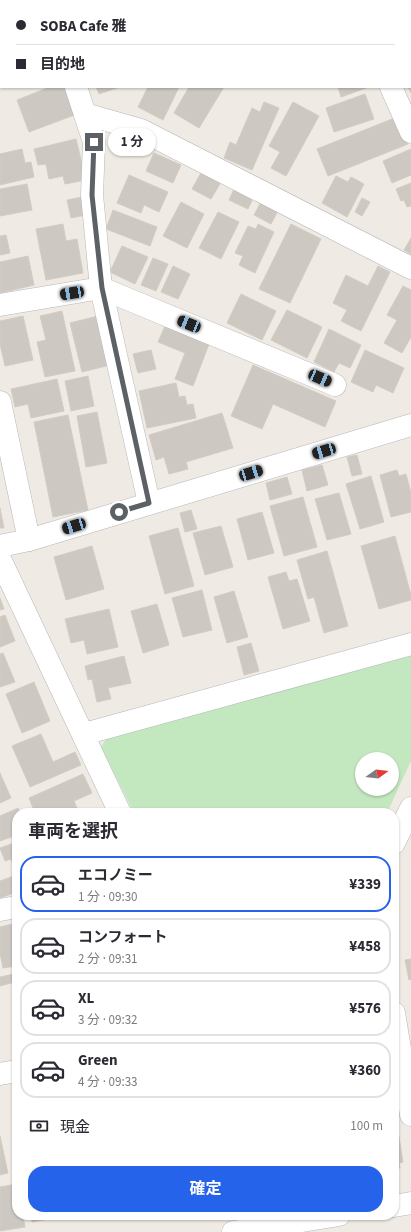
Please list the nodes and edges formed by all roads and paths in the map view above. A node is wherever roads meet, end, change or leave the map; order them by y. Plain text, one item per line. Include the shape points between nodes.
1 (76, 88) edge
2 (391, 88) edge
3 (86, 114) junction
4 (411, 132) edge
5 (411, 268) edge
6 (102, 288) junction
7 (0, 305) edge
8 (335, 385) dead end
9 (0, 402) edge
10 (411, 425) edge
11 (149, 503) junction
12 (29, 540) junction
13 (0, 546) edge
14 (0, 559) edge
15 (411, 644) edge
16 (84, 734) junction
17 (118, 808) edge
18 (411, 808) edge
19 (399, 833) edge
20 (12, 908) edge
21 (0, 910) edge
22 (399, 1044) edge
23 (12, 1072) edge
24 (0, 1074) edge
25 (411, 1115) edge
26 (411, 1203) edge
27 (399, 1205) edge
28 (308, 1220) edge
29 (233, 1232) edge

1 - 3 street
2 - 4 street
3 - 5 street via 141,130
3 - 6 street via 94,142 92,195
6 - 7 street
6 - 8 street
6 - 11 street
9 - 12 street
10 - 11 street
11 - 12 street
12 - 13 street
14 - 16 street
15 - 16 street
16 - 17 street
18 - 19 street
20 - 21 street
22 - 25 street
23 - 24 street
26 - 27 street
28 - 29 street

